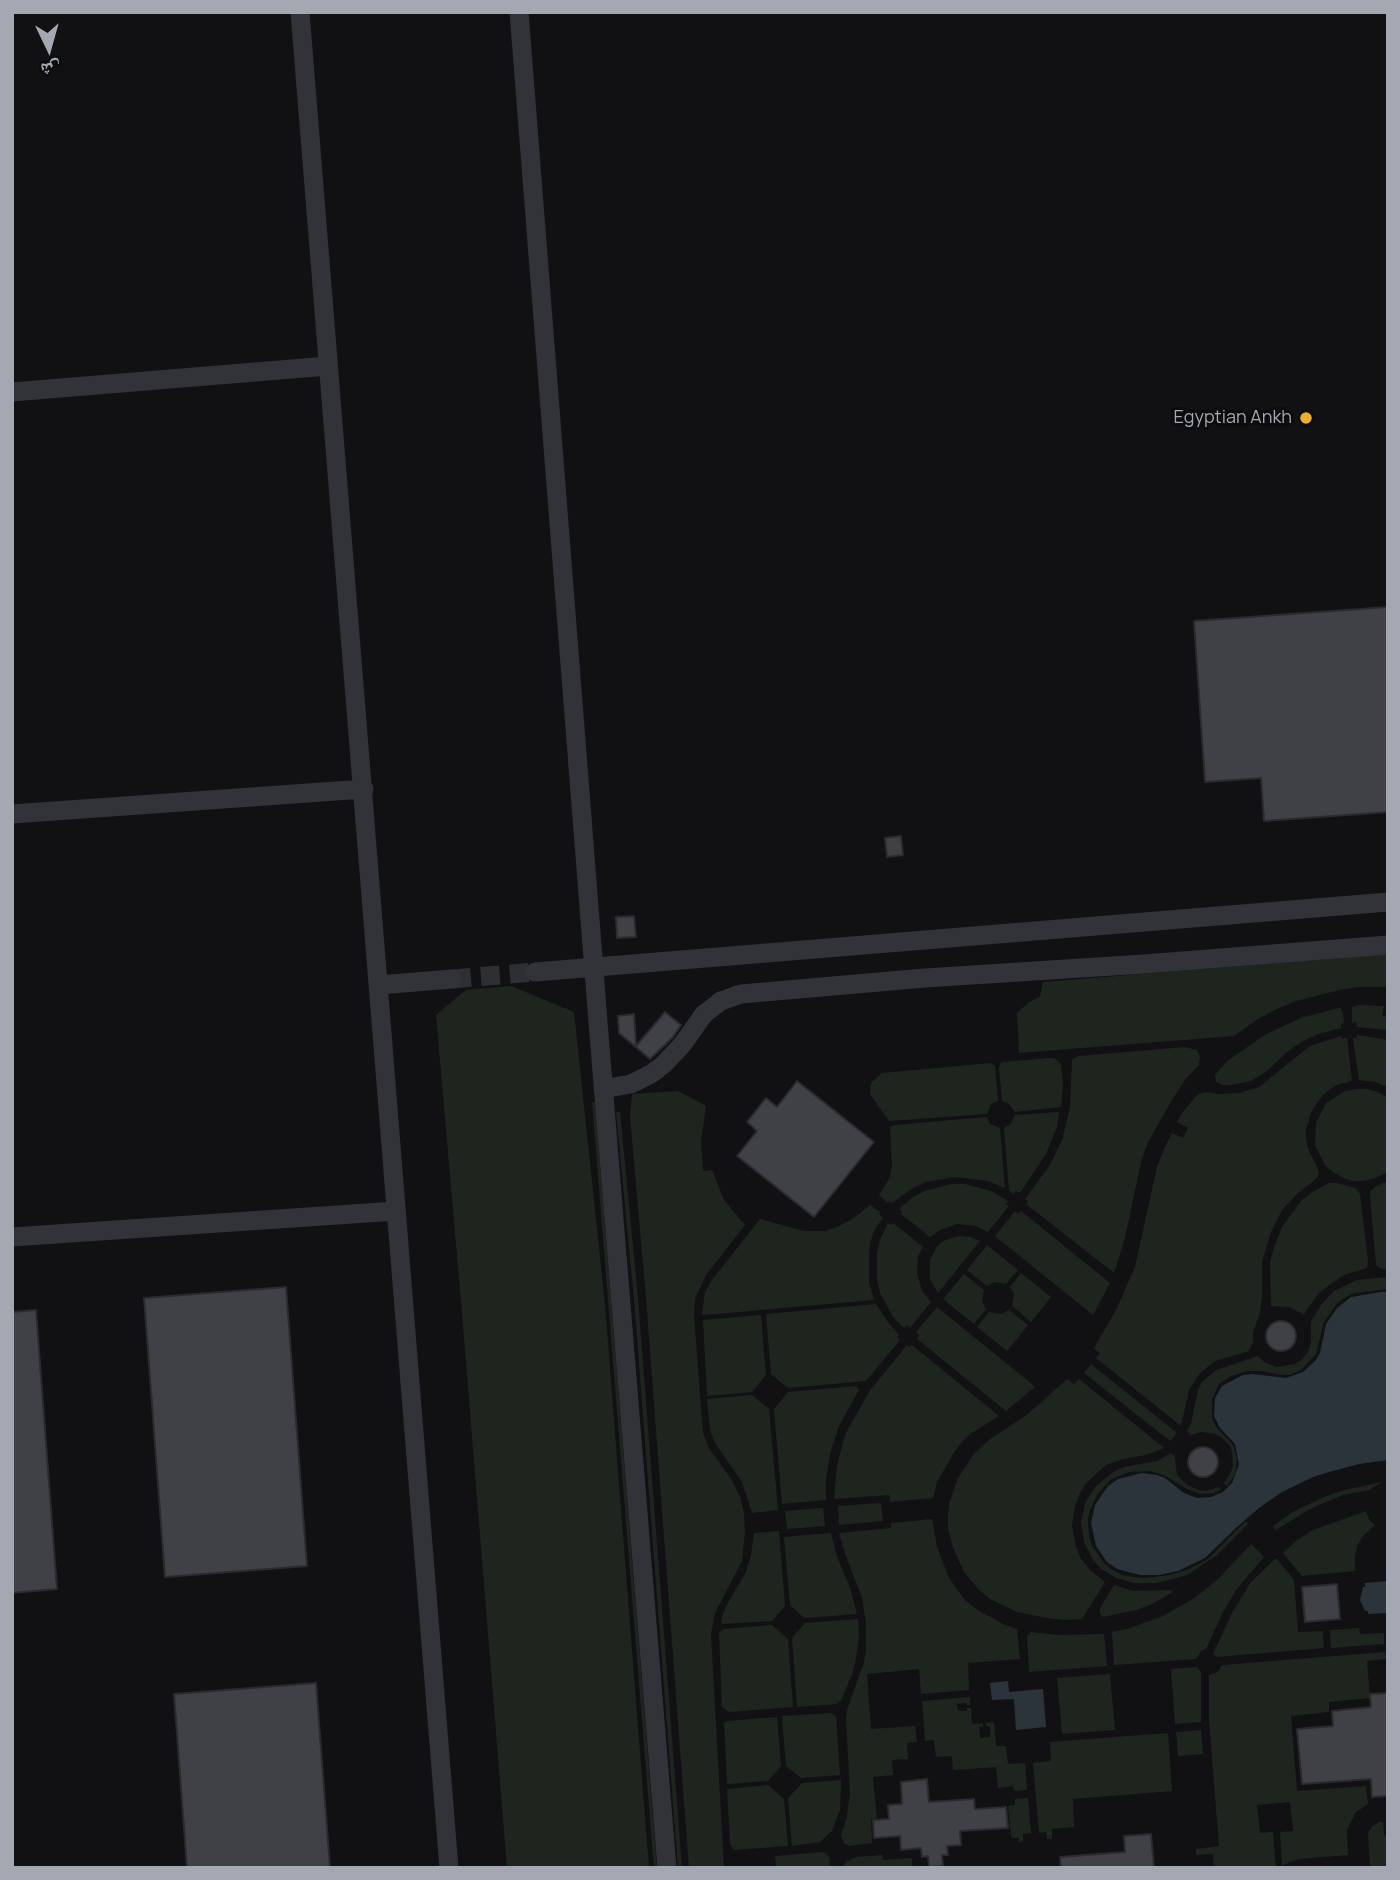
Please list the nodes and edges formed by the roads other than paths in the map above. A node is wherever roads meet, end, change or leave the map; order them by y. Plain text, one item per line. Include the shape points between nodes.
1 (300, 12) edge
2 (519, 12) edge
3 (328, 366) junction
4 (12, 391) edge
5 (364, 789) junction
6 (12, 814) edge
7 (1388, 902) edge
8 (1388, 945) edge
9 (595, 967) junction
10 (535, 972) tunnel mouth
11 (452, 979) tunnel mouth
12 (379, 985) junction
13 (603, 1089) junction
14 (396, 1211) junction
15 (12, 1237) edge
16 (449, 1868) edge
17 (667, 1868) edge

1 - 3 street
2 - 9 street
3 - 4 street
3 - 5 street
5 - 6 street
5 - 12 street
7 - 9 street
8 - 13 street via 741,994 704,1014 682,1045 651,1074 622,1087
9 - 10 street
9 - 13 street
11 - 12 street
12 - 14 street
13 - 17 street
14 - 15 street
14 - 16 street

